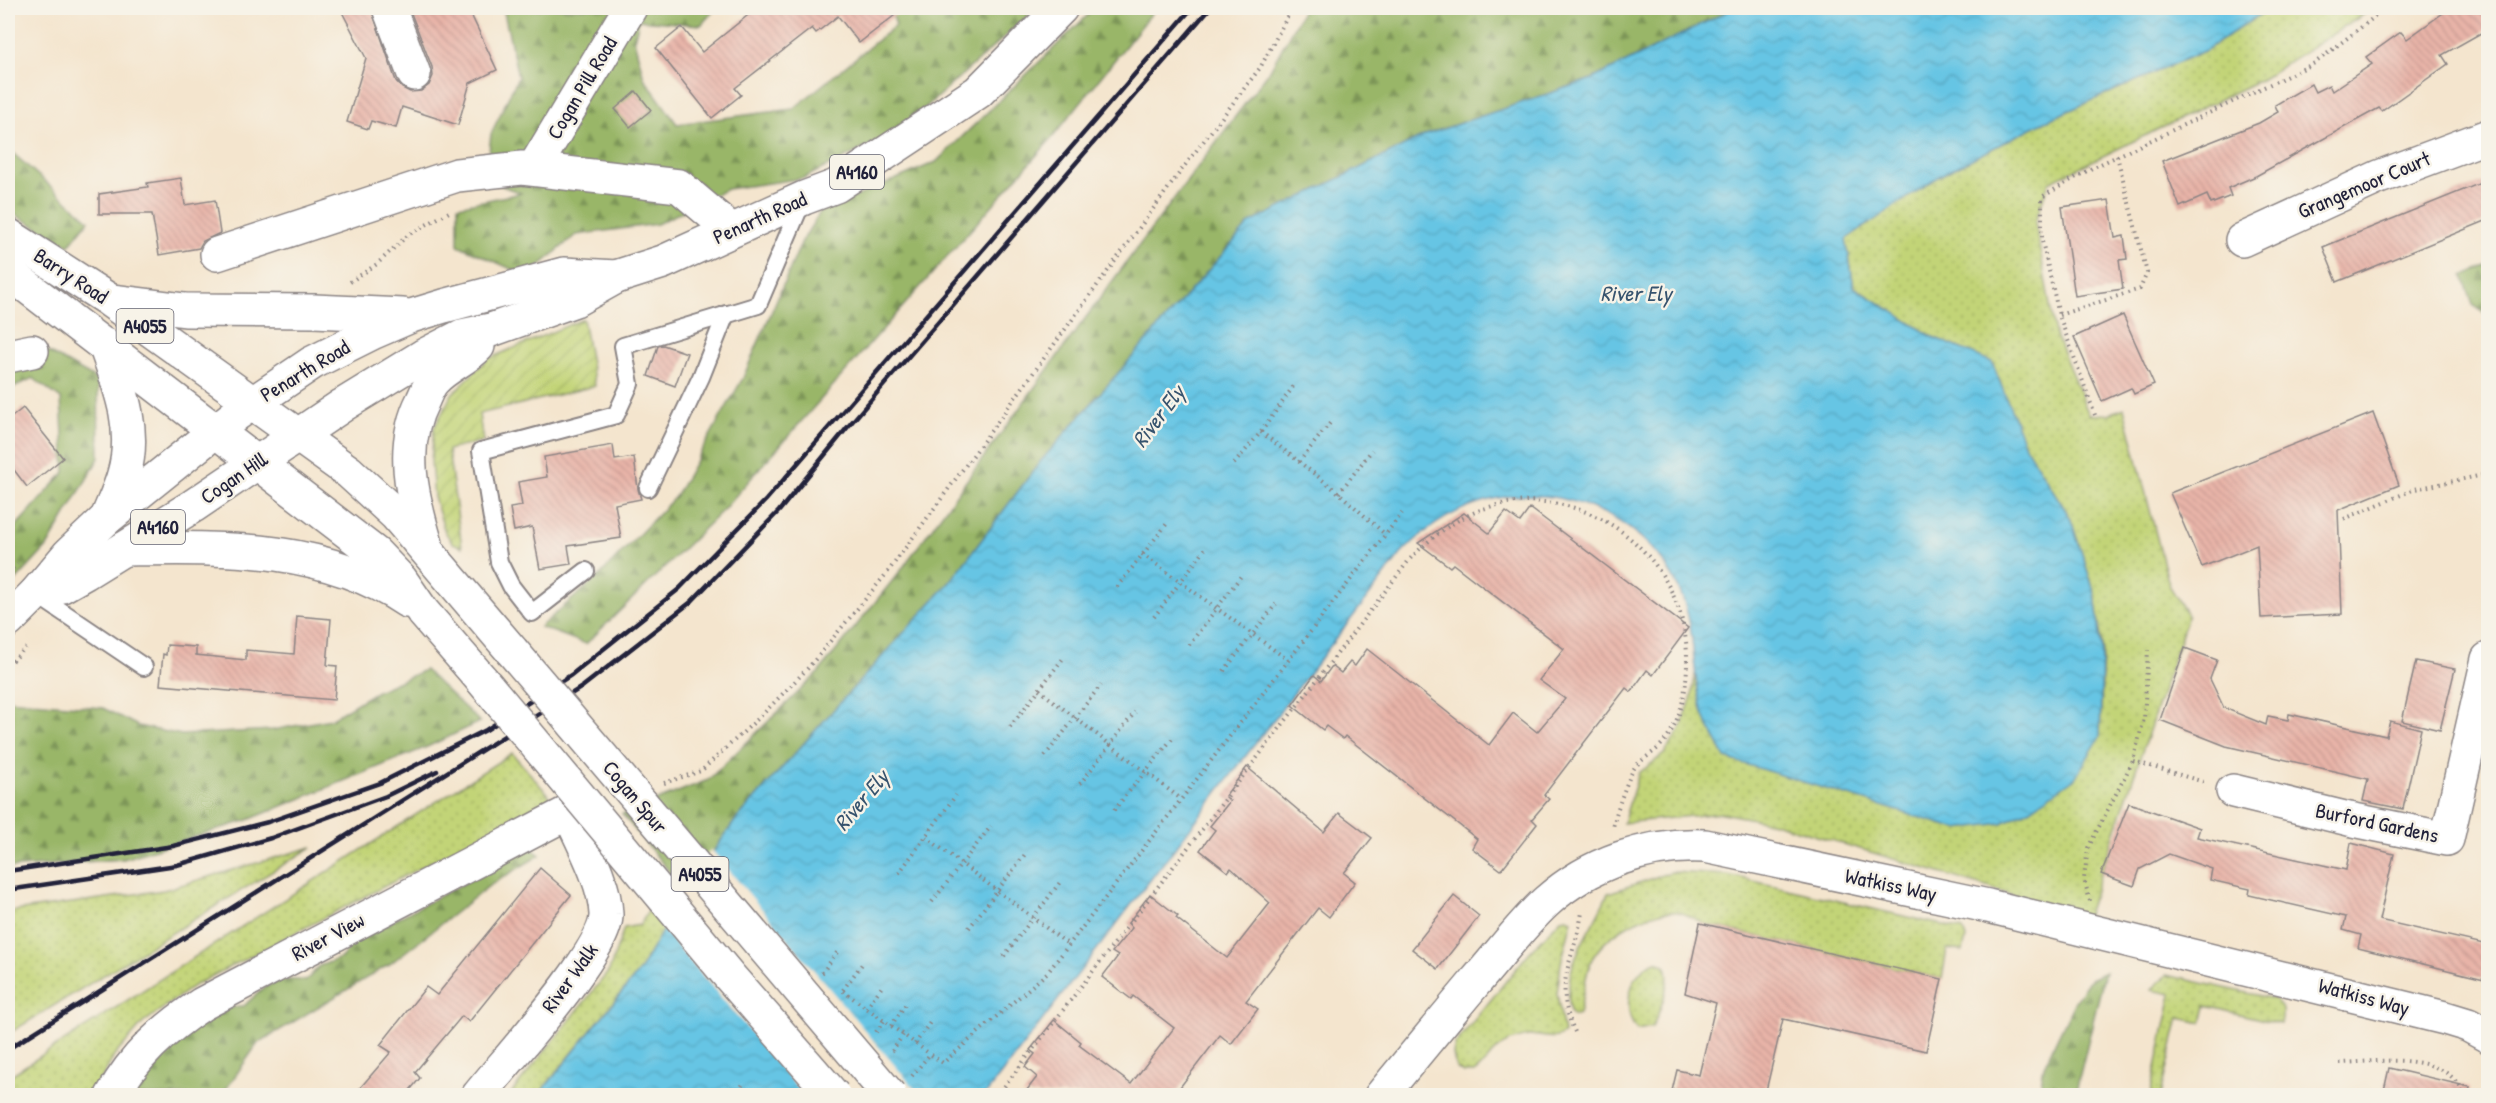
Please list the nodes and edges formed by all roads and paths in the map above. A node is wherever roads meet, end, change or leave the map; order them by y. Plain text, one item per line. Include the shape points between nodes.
1 (389, 8) edge
2 (630, 8) edge
3 (1060, 8) edge
4 (1292, 8) edge
5 (2386, 8) edge
6 (414, 74) dead end
7 (2488, 136) edge
8 (2117, 156) junction
9 (534, 168) junction
10 (804, 198) junction
11 (458, 206) dead end
12 (731, 230) junction
13 (8, 235) edge
14 (2242, 240) dead end
15 (217, 254) dead end
16 (8, 272) edge
17 (616, 277) junction
18 (346, 284) dead end
19 (109, 300) junction
20 (726, 314) junction
21 (2059, 315) junction
22 (411, 316) junction
23 (491, 330) junction
24 (105, 345) junction
25 (1295, 384) dead end
26 (236, 415) junction
27 (2095, 415) dead end
28 (1330, 423) dead end
29 (1261, 432) junction
30 (271, 444) junction
31 (1372, 450) dead end
32 (1299, 462) junction
33 (1234, 464) dead end
34 (2488, 474) edge
35 (648, 488) dead end
36 (1339, 493) junction
37 (1402, 513) dead end
38 (106, 519) junction
39 (2344, 519) dead end
40 (1169, 521) dead end
41 (1385, 534) junction
42 (122, 549) junction
43 (1205, 549) dead end
44 (428, 552) junction
45 (1142, 554) junction
46 (25, 558) dead end
47 (8, 572) edge
48 (586, 572) dead end
49 (1242, 576) dead end
50 (1182, 581) junction
51 (1117, 586) dead end
52 (36, 593) junction
53 (1276, 604) dead end
54 (1217, 606) junction
55 (423, 612) junction
56 (1154, 616) dead end
57 (8, 621) edge
58 (1252, 634) junction
59 (1189, 645) dead end
60 (2148, 650) dead end
61 (1065, 656) dead end
62 (2488, 659) edge
63 (1288, 660) junction
64 (144, 667) dead end
65 (1224, 671) dead end
66 (1101, 685) dead end
67 (1039, 690) junction
68 (1136, 712) dead end
69 (1075, 718) junction
70 (1010, 727) dead end
71 (1172, 739) dead end
72 (1110, 745) junction
73 (1045, 756) dead end
74 (2133, 761) junction
75 (1146, 772) junction
76 (1080, 784) dead end
77 (655, 786) dead end
78 (2221, 787) joint
79 (956, 795) dead end
80 (1181, 799) junction
81 (1114, 810) dead end
82 (569, 812) joint
83 (991, 826) dead end
84 (1613, 833) dead end
85 (926, 837) dead end
86 (1026, 853) dead end
87 (962, 864) junction
88 (899, 873) dead end
89 (1061, 881) dead end
90 (997, 891) junction
91 (932, 902) dead end
92 (1582, 908) dead end
93 (2092, 911) dead end
94 (1033, 918) junction
95 (969, 928) dead end
96 (1069, 945) junction
97 (1004, 956) dead end
98 (862, 964) dead end
99 (821, 974) dead end
100 (829, 980) dead end
101 (884, 984) dead end
102 (837, 986) dead end
103 (841, 993) dead end
104 (907, 1002) dead end
105 (866, 1008) junction
106 (931, 1021) dead end
107 (891, 1026) junction
108 (1575, 1032) dead end
109 (903, 1035) junction
110 (2488, 1036) edge
111 (915, 1044) junction
112 (891, 1053) dead end
113 (930, 1054) junction
114 (2340, 1063) dead end
115 (743, 1084) dead end
116 (900, 1087) edge
117 (112, 1095) edge
118 (478, 1095) edge
119 (735, 1095) edge
120 (834, 1095) edge
121 (997, 1095) edge
122 (1381, 1095) edge
123 (2464, 1095) edge

1 - 6 main road
2 - 9 main road, Cogan Pill Road
3 - 10 main road, Penarth Road / A4160 via 978,92 836,186
4 - 77 path via 1260,68 887,573 808,668 761,716 701,771
5 - 8 path via 2315,63
7 - 14 main road, Grangemoor Court via 2379,177
8 - 21 path via 2042,197 2042,241
8 - 21 path via 2147,273 2140,289
9 - 12 main road via 679,186
9 - 15 main road via 457,176
10 - 12 main road, Penarth Road / A4160
10 - 20 lane via 758,305
11 - 18 path via 408,235 377,264
12 - 17 main road, Penarth Road / A4160 via 663,262
13 - 19 main road, Barry Road / A4055
16 - 24 main road, Barry Road / A4055
17 - 22 main road, Penarth Road / A4160 via 564,274
17 - 23 main road, Penarth Road / A4160 via 575,300
19 - 22 main road via 185,310
19 - 26 main road, Barry Road / A4055
20 - 35 lane
20 - 48 lane via 623,346 630,384 616,415 481,451 499,562 532,613
21 - 27 path
22 - 26 main road, Penarth Road / A4160 via 312,363
23 - 30 main road, Penarth Road / A4160 via 462,336 423,356
23 - 44 main road via 470,354 448,366 432,382 417,411 409,469 415,509
24 - 26 main road, Barry Road / A4055
24 - 38 main road via 129,429 124,474
25 - 29 path
26 - 30 main road, Barry Road / A4055
26 - 30 main road, Barry Road / A4055
26 - 38 main road, Cogan Hill / A4160
28 - 32 path
29 - 32 path
29 - 33 path
30 - 42 main road, Cogan Hill / A4160 via 193,506
30 - 44 main road, A4055 via 326,454 376,495
30 - 55 main road, A4055 via 401,580
31 - 36 path
32 - 36 path
34 - 39 path via 2415,489
36 - 41 path
37 - 41 path
38 - 52 main road, Cogan Hill / A4160
40 - 45 path
41 - 63 path
42 - 52 main road, Cogan Hill / A4160 via 62,586
42 - 55 main road, A4055 via 246,550 299,556 361,575
43 - 50 path
44 - 116 main road, Cogan Spur / A4055, bridge
45 - 50 path
45 - 51 path
46 - 47 path
49 - 54 path
50 - 54 path
50 - 56 path
52 - 57 main road, Cogan Hill / A4160
52 - 64 lane
53 - 58 path
54 - 58 path
54 - 59 path
55 - 120 main road, Cogan Spur / A4055, bridge
58 - 63 path
58 - 65 path
60 - 74 path via 2144,719
61 - 67 path
62 - 78 main road, Burford Gardens via 2447,839
63 - 80 path
66 - 69 path
67 - 69 path
67 - 70 path
68 - 72 path
69 - 72 path
69 - 73 path
71 - 75 path
72 - 75 path
72 - 76 path
74 - 78 path
74 - 93 path via 2088,848 2084,879
75 - 80 path
75 - 81 path
79 - 88 path
80 - 96 path
82 - 117 main road, River View via 202,1004 143,1051
82 - 118 main road, River Walk via 604,897 607,917 603,931 582,968
83 - 87 path
84 - 121 path via 1612,826 1633,769 1667,738 1681,708 1687,660 1675,596 1642,547 1586,512 1538,502 1479,511 1451,524 1410,559
85 - 87 path
86 - 90 path
87 - 90 path
87 - 91 path
89 - 94 path
90 - 94 path
90 - 95 path
92 - 108 path via 1563,996
94 - 96 path
94 - 97 path
96 - 113 path via 1048,972 943,1064
98 - 103 path
99 - 100 path
101 - 105 path
102 - 105 path
104 - 107 path
105 - 107 path
106 - 111 path
107 - 109 path
109 - 111 path
109 - 112 path
110 - 122 main road, Watkiss Way via 2445,1018 2095,931 1705,846 1681,845 1657,847 1605,864 1564,887 1527,921
111 - 113 path
113 - 116 path
114 - 123 path via 2384,1060 2432,1065 2451,1077
115 - 119 path

